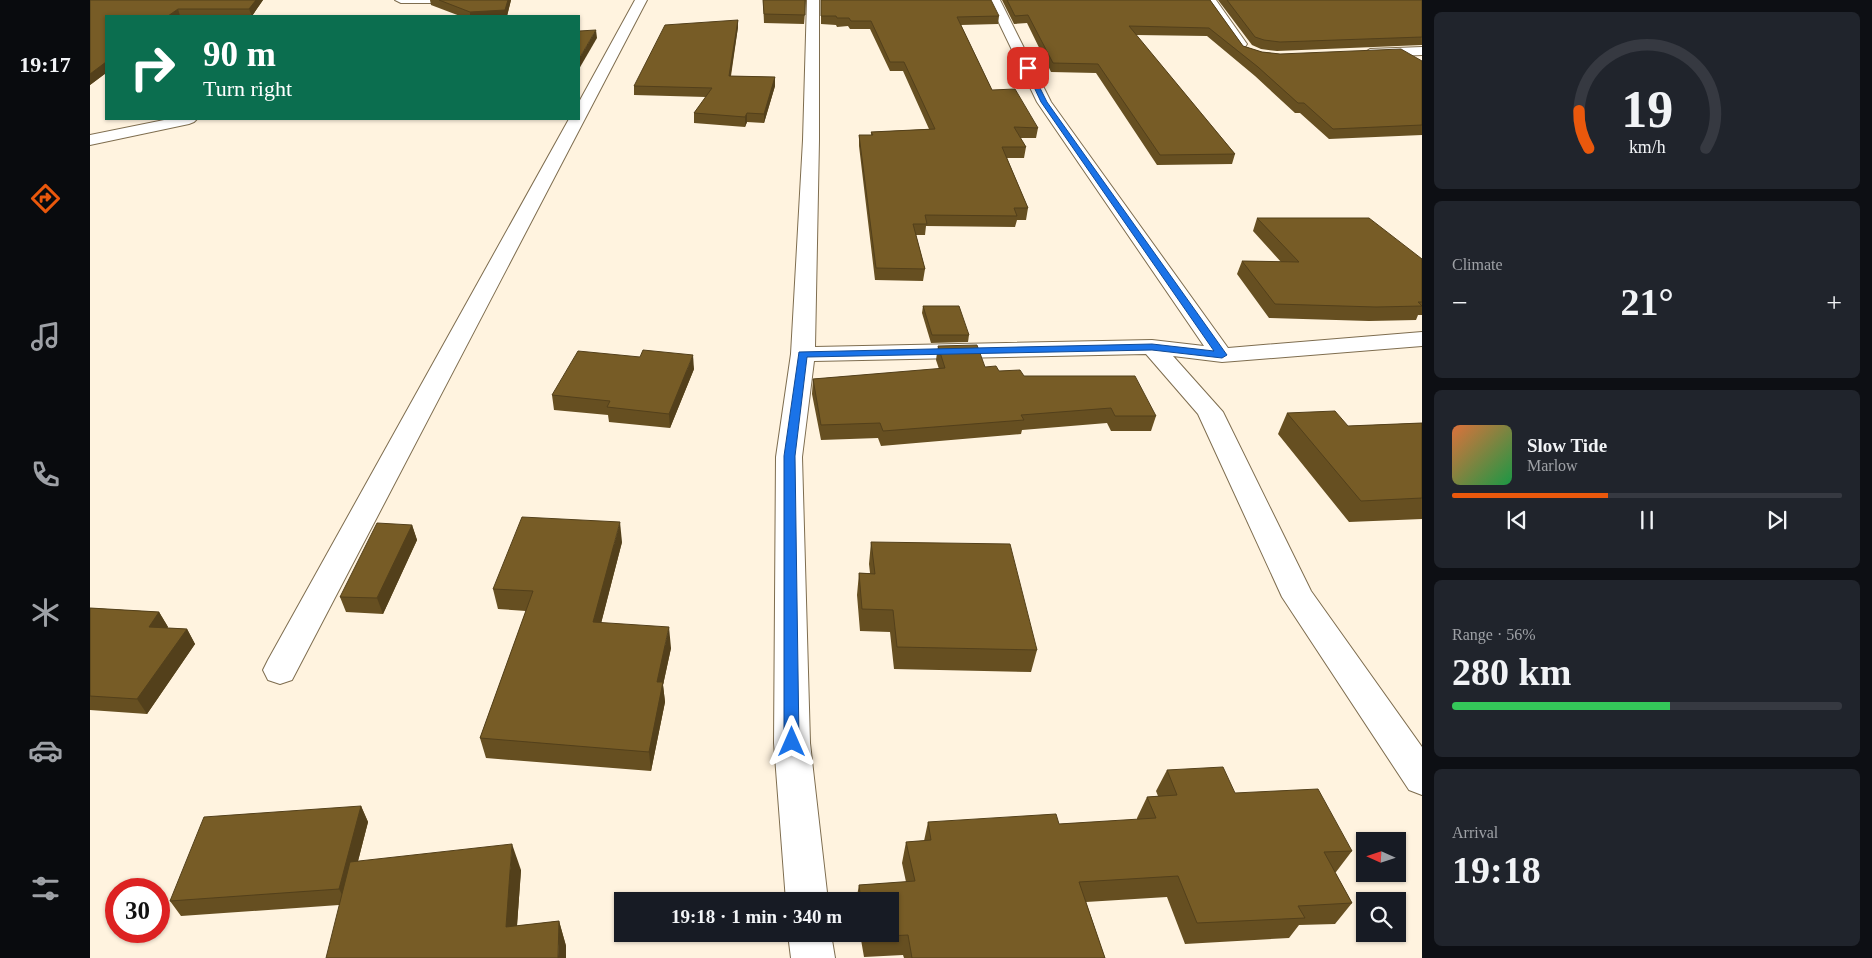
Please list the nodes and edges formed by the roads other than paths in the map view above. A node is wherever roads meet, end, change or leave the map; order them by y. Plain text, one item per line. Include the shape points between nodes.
1 (401, 0) edge
2 (447, 0) edge
3 (640, 0) edge
4 (813, 0) edge
5 (994, 0) edge
6 (1210, 0) edge
7 (1422, 51) edge
8 (1252, 53) edge
9 (1354, 54) edge
10 (580, 113) edge
11 (184, 120) edge
12 (576, 120) edge
13 (90, 140) edge
14 (1422, 339) edge
15 (1152, 347) junction
16 (803, 354) junction
17 (1222, 355) junction
18 (280, 670) dead end
19 (1422, 778) edge
20 (806, 892) edge
21 (811, 942) edge
22 (813, 958) edge

1 - 2 street
3 - 10 street
4 - 16 street
5 - 17 street via 1044,102
6 - 8 street via 1246,50
7 - 9 street
11 - 13 street
12 - 18 street
14 - 17 street
15 - 16 street
15 - 17 street
15 - 19 street via 1210,412 1298,597
16 - 20 street via 789,456 792,742
21 - 22 street

